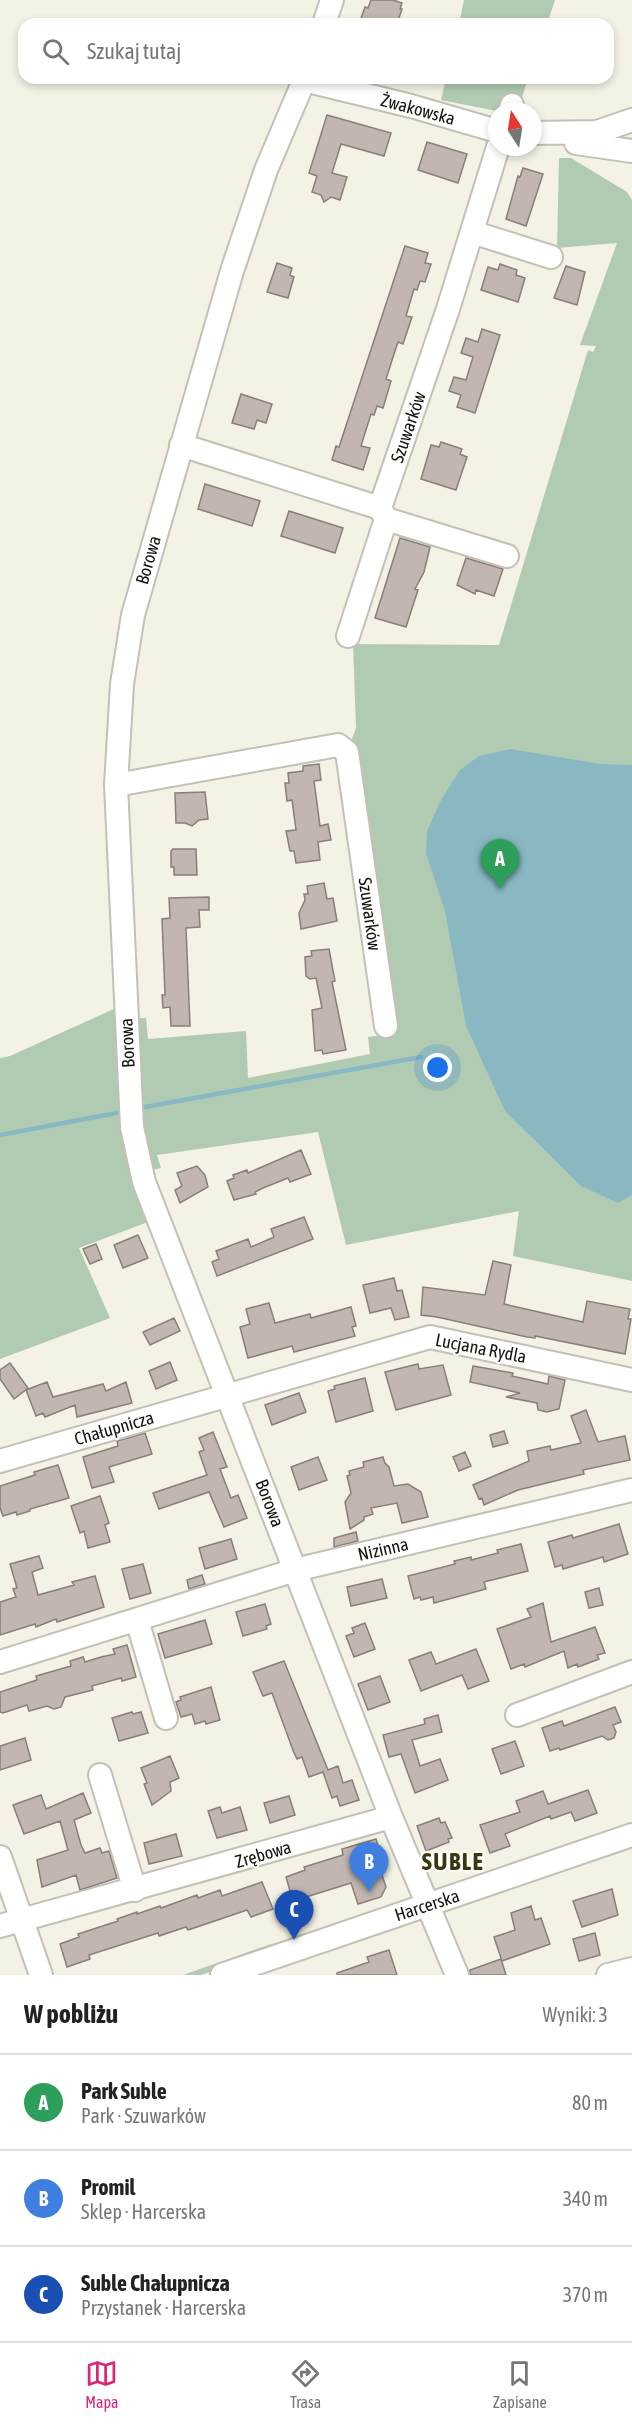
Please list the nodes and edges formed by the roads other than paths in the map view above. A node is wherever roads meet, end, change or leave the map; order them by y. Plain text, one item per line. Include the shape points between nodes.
1 (332, 0) edge
2 (326, 18) edge
3 (302, 84) edge
4 (324, 84) edge
5 (632, 120) edge
6 (488, 128) edge
7 (542, 132) edge
8 (542, 138) edge
9 (632, 151) edge
10 (495, 156) edge
11 (472, 232) junction
12 (551, 257) dead end
13 (181, 445) junction
14 (383, 513) junction
15 (507, 556) dead end
16 (348, 636) dead end
17 (116, 785) junction
18 (386, 1026) dead end
19 (632, 1380) edge
20 (228, 1395) junction
21 (0, 1461) edge
22 (632, 1490) edge
23 (295, 1570) junction
24 (137, 1620) junction
25 (0, 1662) edge
26 (632, 1671) edge
27 (516, 1715) dead end
28 (166, 1718) dead end
29 (100, 1775) dead end
30 (391, 1817) junction
31 (632, 1835) edge
32 (0, 1857) edge
33 (135, 1890) junction
34 (428, 1905) junction
35 (22, 1920) junction
36 (0, 1926) edge
37 (632, 1969) edge
38 (41, 1975) edge
39 (222, 1975) edge
40 (457, 1975) edge
41 (608, 1975) edge

1 - 2 street
3 - 13 street, Borowa via 266,170
4 - 6 street, Żwakowska
5 - 7 street via 597,132
8 - 9 street
10 - 11 street, Szuwarków
11 - 12 street
11 - 14 street, Szuwarków
13 - 14 street
13 - 17 street, Borowa via 132,615 122,684
14 - 15 street
14 - 16 street, Szuwarków
17 - 18 street, Szuwarków via 338,745 347,752
17 - 20 street, Borowa via 129,1080 137,1157
19 - 20 street, Lucjana Rydla via 430,1337
20 - 21 street, Chałupnicza
20 - 23 street, Borowa
22 - 23 street, Nizinna
23 - 24 street, Nizinna
23 - 30 street, Borowa
24 - 25 street, Nizinna
24 - 28 street
26 - 27 street
29 - 33 street
30 - 33 street, Zrębowa
30 - 34 street, Borowa
31 - 34 street, Harcerska
32 - 35 street
33 - 35 street, Zrębowa
34 - 39 street, Harcerska
34 - 40 street, Borowa
35 - 36 street, Zrębowa
35 - 38 street
37 - 41 street

